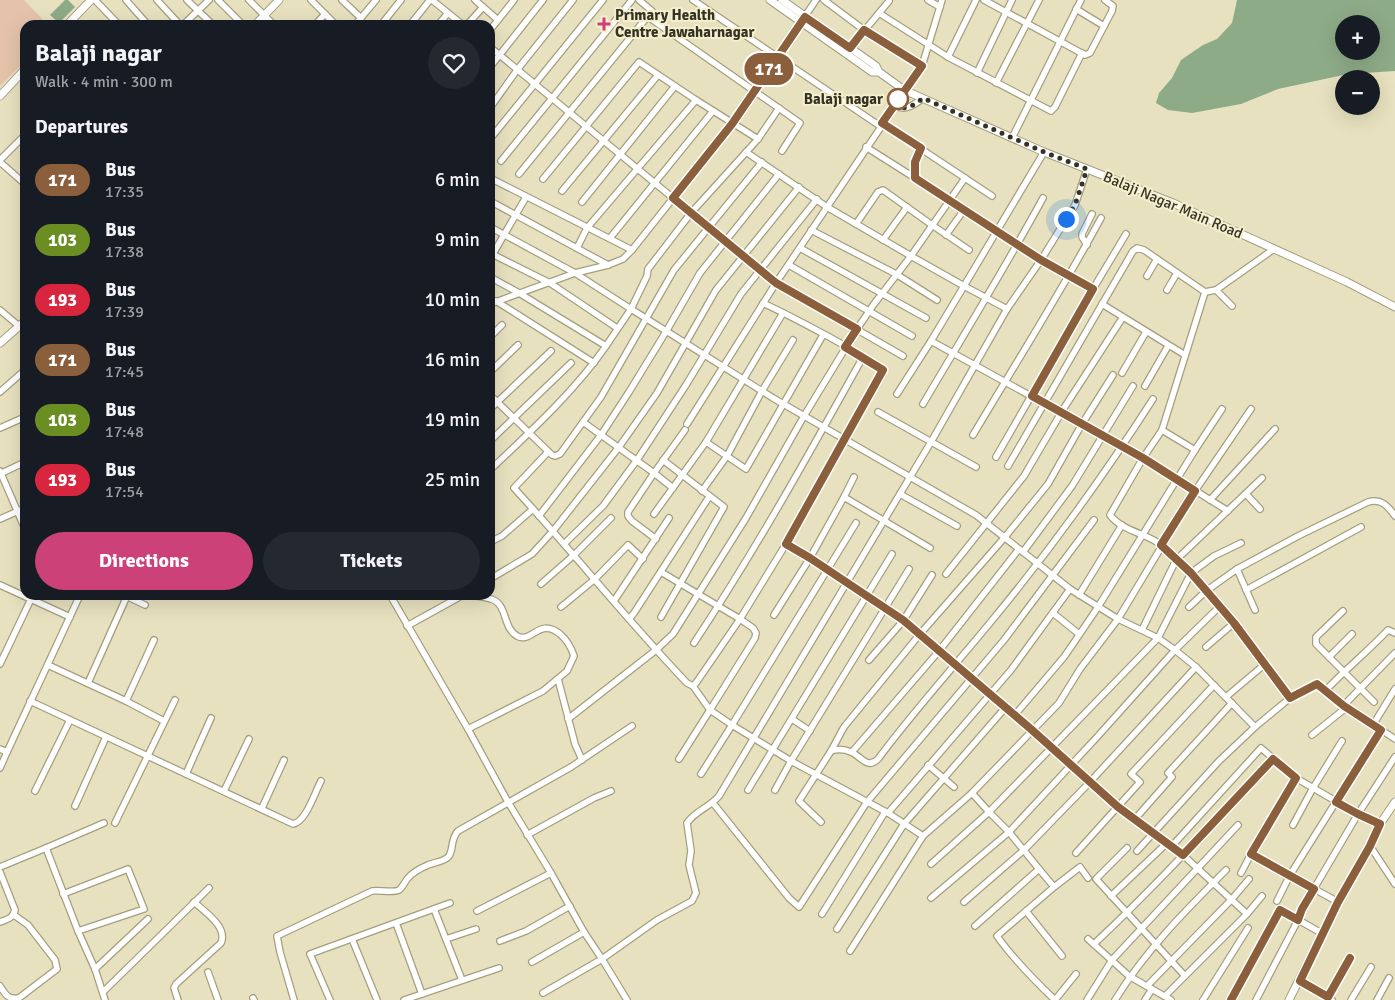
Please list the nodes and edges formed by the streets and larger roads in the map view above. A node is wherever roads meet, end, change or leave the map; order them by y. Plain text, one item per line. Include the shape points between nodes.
1 (91, 0) edge
2 (95, 0) edge
3 (126, 0) edge
4 (157, 0) edge
5 (187, 0) edge
6 (209, 0) edge
7 (218, 0) edge
8 (249, 0) edge
9 (280, 0) edge
10 (311, 0) edge
11 (342, 0) edge
12 (375, 0) edge
13 (401, 0) edge
14 (431, 0) edge
15 (474, 0) edge
16 (513, 0) edge
17 (544, 0) edge
18 (573, 0) edge
19 (603, 0) edge
20 (632, 0) edge
21 (638, 0) edge
22 (693, 0) edge
23 (770, 0) edge
24 (782, 0) edge
25 (816, 0) edge
26 (824, 0) edge
27 (928, 0) edge
28 (942, 0) edge
29 (976, 0) edge
30 (984, 0) edge
31 (1012, 0) edge
32 (1039, 0) edge
33 (1081, 0) edge
34 (1105, 0) edge
35 (890, 1) edge
36 (483, 7) junction
37 (940, 7) junction
38 (1076, 9) junction
39 (198, 11) junction
40 (448, 13) junction
41 (879, 13) junction
42 (1005, 13) junction
43 (325, 14) junction
44 (264, 16) junction
45 (647, 16) junction
46 (361, 18) joint
47 (72, 20) edge
48 (114, 20) edge
49 (144, 20) edge
50 (176, 20) edge
51 (187, 20) edge
52 (207, 20) edge
53 (238, 20) edge
54 (260, 20) edge
55 (268, 20) edge
56 (320, 20) edge
57 (331, 20) edge
58 (385, 20) edge
59 (414, 20) edge
60 (442, 20) edge
61 (457, 20) edge
62 (471, 20) edge
63 (498, 20) junction
64 (803, 20) junction
65 (495, 24) edge
66 (1027, 24) junction
67 (1104, 26) junction
68 (864, 30) junction
69 (1059, 42) junction
70 (929, 44) junction
71 (850, 48) junction
72 (495, 51) edge
73 (1082, 53) junction
74 (500, 55) junction
75 (778, 56) junction
76 (948, 57) junction
77 (495, 61) edge
78 (922, 66) junction
79 (517, 70) junction
80 (879, 72) junction
81 (976, 73) junction
82 (20, 74) edge
83 (658, 75) junction
84 (996, 83) junction
85 (535, 84) junction
86 (675, 86) junction
87 (754, 90) junction
88 (904, 90) junction
89 (0, 96) edge
90 (552, 98) junction
91 (923, 98) junction
92 (696, 100) junction
93 (1030, 100) junction
94 (495, 101) edge
95 (894, 105) junction
96 (779, 108) junction
97 (713, 111) junction
98 (569, 112) junction
99 (732, 124) junction
100 (881, 124) junction
101 (586, 126) junction
102 (495, 133) edge
103 (1012, 138) junction
104 (758, 139) junction
105 (20, 140) edge
106 (603, 140) junction
107 (866, 147) junction
108 (921, 148) junction
109 (782, 151) dead end
110 (746, 152) junction
111 (1044, 152) junction
112 (620, 155) junction
113 (501, 160) dead end
114 (0, 161) edge
115 (762, 162) junction
116 (638, 169) junction
117 (1087, 169) junction
118 (519, 174) dead end
119 (779, 174) junction
120 (915, 178) junction
121 (965, 178) junction
122 (20, 179) edge
123 (543, 179) dead end
124 (495, 181) edge
125 (654, 183) junction
126 (799, 187) junction
127 (562, 191) dead end
128 (992, 196) dead end
129 (526, 197) junction
130 (673, 198) junction
131 (1043, 198) dead end
132 (817, 200) junction
133 (950, 200) junction
134 (582, 202) dead end
135 (495, 205) edge
136 (827, 206) junction
137 (907, 207) junction
138 (964, 210) junction
139 (692, 213) junction
140 (1092, 214) dead end
141 (515, 215) junction
142 (1101, 218) dead end
143 (856, 224) junction
144 (932, 225) junction
145 (708, 227) junction
146 (587, 228) junction
147 (495, 230) edge
148 (811, 230) junction
149 (997, 230) junction
150 (1126, 234) dead end
151 (505, 235) junction
152 (946, 235) junction
153 (610, 238) junction
154 (883, 240) junction
155 (726, 241) junction
156 (1018, 244) junction
157 (1087, 245) junction
158 (577, 248) junction
159 (800, 248) junction
160 (495, 249) edge
161 (1274, 249) junction
162 (632, 250) junction
163 (969, 250) dead end
164 (743, 256) junction
165 (911, 256) junction
166 (495, 257) edge
167 (1157, 259) junction
168 (1041, 260) junction
169 (608, 265) junction
170 (788, 265) junction
171 (760, 270) junction
172 (575, 273) junction
173 (1177, 273) junction
174 (896, 274) junction
175 (1070, 276) junction
176 (1147, 276) dead end
177 (495, 280) edge
178 (550, 283) junction
179 (776, 283) junction
180 (964, 286) junction
181 (1093, 289) junction
182 (1167, 290) dead end
183 (1216, 290) junction
184 (882, 292) junction
185 (1205, 292) junction
186 (519, 293) junction
187 (985, 296) junction
188 (937, 300) dead end
189 (495, 301) edge
190 (495, 303) edge
191 (763, 303) junction
192 (1102, 304) junction
193 (1232, 306) dead end
194 (1395, 307) edge
195 (631, 308) junction
196 (1007, 309) junction
197 (0, 310) edge
198 (869, 311) junction
199 (783, 313) junction
200 (1123, 317) junction
201 (648, 318) junction
202 (926, 318) dead end
203 (502, 325) dead end
204 (19, 326) joint
205 (617, 328) junction
206 (857, 329) junction
207 (667, 330) junction
208 (495, 332) edge
209 (1146, 332) junction
210 (822, 335) junction
211 (912, 336) dead end
212 (793, 340) dead end
213 (931, 341) junction
214 (0, 343) edge
215 (686, 343) junction
216 (518, 345) dead end
217 (606, 346) junction
218 (1168, 346) junction
219 (845, 347) junction
220 (551, 351) dead end
221 (953, 353) junction
222 (704, 354) junction
223 (1185, 355) junction
224 (903, 356) dead end
225 (863, 357) junction
226 (571, 363) dead end
227 (594, 363) junction
228 (722, 366) junction
229 (976, 366) junction
230 (495, 367) edge
231 (1122, 373) dead end
232 (20, 374) edge
233 (1113, 375) dead end
234 (743, 379) junction
235 (1005, 381) junction
236 (1133, 386) dead end
237 (1145, 386) dead end
238 (0, 392) edge
239 (762, 392) junction
240 (897, 394) dead end
241 (1032, 396) junction
242 (1152, 399) dead end
243 (497, 402) junction
244 (495, 404) edge
245 (923, 404) dead end
246 (1044, 404) junction
247 (784, 405) junction
248 (1222, 409) dead end
249 (1251, 409) dead end
250 (878, 412) dead end
251 (1062, 413) junction
252 (804, 416) junction
253 (20, 419) edge
254 (514, 419) junction
255 (583, 422) junction
256 (1082, 424) junction
257 (0, 428) edge
258 (824, 428) junction
259 (1275, 429) dead end
260 (1162, 430) junction
261 (529, 433) junction
262 (601, 435) junction
263 (973, 435) dead end
264 (1103, 435) junction
265 (495, 436) edge
266 (845, 440) junction
267 (706, 442) junction
268 (931, 442) junction
269 (1123, 446) junction
270 (619, 447) junction
271 (1195, 450) junction
272 (548, 452) junction
273 (727, 456) junction
274 (996, 457) dead end
275 (1143, 458) junction
276 (637, 460) junction
277 (663, 460) junction
278 (20, 464) edge
279 (495, 465) edge
280 (1008, 466) dead end
281 (976, 468) dead end
282 (0, 473) edge
283 (654, 473) junction
284 (683, 476) junction
285 (854, 477) dead end
286 (910, 477) junction
287 (1262, 478) dead end
288 (1177, 479) junction
289 (673, 488) junction
290 (702, 491) junction
291 (1195, 491) junction
292 (900, 494) junction
293 (1246, 494) junction
294 (709, 496) junction
295 (844, 497) junction
296 (1210, 500) junction
297 (533, 509) junction
298 (1260, 509) dead end
299 (20, 510) edge
300 (1228, 511) junction
301 (17, 512) junction
302 (654, 514) dead end
303 (539, 516) junction
304 (1395, 516) edge
305 (20, 518) edge
306 (611, 518) dead end
307 (669, 518) dead end
308 (0, 519) edge
309 (1094, 520) dead end
310 (884, 521) junction
311 (856, 523) dead end
312 (986, 523) junction
313 (1122, 525) junction
314 (957, 526) dead end
315 (1361, 527) dead end
316 (553, 531) junction
317 (1141, 535) junction
318 (1005, 537) junction
319 (656, 539) junction
320 (495, 540) edge
321 (1241, 543) dead end
322 (564, 544) junction
323 (786, 544) junction
324 (1161, 545) junction
325 (930, 548) dead end
326 (1021, 550) junction
327 (892, 554) dead end
328 (574, 555) junction
329 (643, 558) junction
330 (810, 558) junction
331 (1176, 560) junction
332 (1038, 563) junction
333 (909, 569) dead end
334 (1237, 569) junction
335 (828, 570) junction
336 (661, 572) junction
337 (1191, 573) junction
338 (946, 574) dead end
339 (932, 575) dead end
340 (1053, 575) junction
341 (495, 576) edge
342 (594, 579) junction
343 (846, 582) junction
344 (681, 583) junction
345 (541, 584) dead end
346 (0, 585) edge
347 (1070, 589) junction
348 (1246, 590) junction
349 (1206, 591) junction
350 (698, 593) junction
351 (20, 594) edge
352 (1079, 595) junction
353 (866, 596) junction
354 (29, 600) edge
355 (34, 600) edge
356 (78, 600) edge
357 (124, 600) edge
358 (135, 600) edge
359 (393, 600) edge
360 (454, 600) edge
361 (493, 600) edge
362 (614, 601) junction
363 (146, 605) dead end
364 (718, 606) junction
365 (561, 607) dead end
366 (1098, 607) junction
367 (1188, 607) dead end
368 (1219, 607) junction
369 (886, 608) junction
370 (1255, 610) dead end
371 (1343, 611) dead end
372 (1053, 613) junction
373 (774, 615) dead end
374 (70, 617) junction
375 (661, 617) dead end
376 (629, 619) junction
377 (740, 619) junction
378 (1118, 619) junction
379 (903, 620) junction
380 (1234, 623) junction
381 (407, 626) junction
382 (1142, 630) junction
383 (1395, 633) edge
384 (920, 634) junction
385 (1079, 634) junction
386 (1352, 634) dead end
387 (1158, 638) junction
388 (154, 640) dead end
389 (694, 643) dead end
390 (1206, 647) dead end
391 (656, 650) junction
392 (1175, 650) junction
393 (939, 651) junction
394 (1395, 653) edge
395 (1329, 657) junction
396 (869, 660) dead end
397 (0, 664) edge
398 (1265, 664) junction
399 (48, 665) junction
400 (955, 665) junction
401 (1196, 667) junction
402 (1344, 672) junction
403 (558, 679) junction
404 (970, 679) junction
405 (88, 683) junction
406 (1214, 685) junction
407 (693, 686) junction
408 (1360, 688) junction
409 (1326, 690) junction
410 (1395, 690) edge
411 (990, 694) junction
412 (1226, 698) junction
413 (1290, 698) junction
414 (175, 700) dead end
415 (30, 701) junction
416 (126, 701) junction
417 (1374, 702) dead end
418 (1232, 704) junction
419 (1345, 706) junction
420 (1005, 708) junction
421 (710, 710) junction
422 (1014, 716) junction
423 (212, 718) dead end
424 (568, 719) junction
425 (792, 719) junction
426 (70, 720) junction
427 (164, 721) junction
428 (732, 725) junction
429 (1373, 725) junction
430 (632, 726) dead end
431 (1255, 727) junction
432 (468, 728) junction
433 (1032, 730) junction
434 (1381, 730) junction
435 (810, 731) junction
436 (1312, 735) dead end
437 (106, 737) junction
438 (753, 737) junction
439 (1395, 738) edge
440 (249, 739) dead end
441 (1342, 740) dead end
442 (1052, 747) junction
443 (0, 749) edge
444 (773, 750) junction
445 (831, 750) junction
446 (7, 752) junction
447 (852, 752) junction
448 (147, 756) junction
449 (1395, 757) edge
450 (679, 759) dead end
451 (1273, 759) junction
452 (284, 760) dead end
453 (582, 760) junction
454 (791, 761) junction
455 (928, 765) junction
456 (1071, 765) junction
457 (0, 768) edge
458 (186, 774) junction
459 (701, 774) dead end
460 (815, 775) junction
461 (944, 778) junction
462 (1296, 778) junction
463 (321, 781) dead end
464 (1090, 782) junction
465 (954, 787) dead end
466 (1313, 788) junction
467 (748, 790) dead end
468 (775, 790) dead end
469 (35, 791) dead end
470 (224, 791) junction
471 (611, 791) dead end
472 (972, 793) junction
473 (508, 802) junction
474 (867, 802) junction
475 (1336, 802) junction
476 (1395, 802) edge
477 (713, 804) junction
478 (75, 806) dead end
479 (1118, 807) junction
480 (262, 808) junction
481 (989, 812) junction
482 (886, 813) junction
483 (1358, 814) junction
484 (1135, 819) junction
485 (821, 822) dead end
486 (104, 823) dead end
487 (115, 823) dead end
488 (904, 824) junction
489 (1380, 824) junction
490 (1238, 825) dead end
491 (1293, 825) dead end
492 (1009, 832) junction
493 (1154, 833) junction
494 (527, 835) junction
495 (924, 836) junction
496 (1169, 844) junction
497 (1370, 846) junction
498 (46, 848) junction
499 (1127, 848) dead end
500 (1024, 850) junction
501 (1137, 852) dead end
502 (1076, 853) dead end
503 (1251, 854) junction
504 (1183, 855) junction
505 (931, 864) dead end
506 (0, 866) edge
507 (1197, 868) junction
508 (1039, 869) junction
509 (1226, 870) dead end
510 (0, 872) edge
511 (551, 872) junction
512 (1241, 873) dead end
513 (1290, 875) junction
514 (1088, 878) dead end
515 (1249, 879) dead end
516 (1214, 882) junction
517 (1395, 884) edge
518 (1054, 887) junction
519 (208, 888) dead end
520 (1314, 889) junction
521 (64, 894) junction
522 (1111, 896) junction
523 (1262, 896) dead end
524 (931, 898) dead end
525 (1232, 899) junction
526 (1277, 901) dead end
527 (194, 902) junction
528 (964, 902) dead end
529 (1338, 902) junction
530 (450, 903) dead end
531 (570, 906) junction
532 (434, 909) junction
533 (477, 911) dead end
534 (1026, 911) junction
535 (1128, 913) junction
536 (822, 914) dead end
537 (1247, 914) junction
538 (14, 915) junction
539 (148, 919) dead end
540 (1298, 920) junction
541 (0, 922) edge
542 (396, 923) junction
543 (975, 926) dead end
544 (1141, 928) junction
545 (1248, 928) dead end
546 (476, 929) dead end
547 (837, 929) dead end
548 (78, 931) junction
549 (584, 932) junction
550 (1323, 934) junction
551 (352, 939) junction
552 (446, 939) junction
553 (1088, 939) dead end
554 (500, 941) dead end
555 (1094, 944) junction
556 (1155, 944) junction
557 (850, 950) dead end
558 (1062, 956) dead end
559 (1350, 958) dead end
560 (602, 959) junction
561 (1112, 960) junction
562 (532, 962) dead end
563 (1172, 962) junction
564 (1371, 967) dead end
565 (95, 968) junction
566 (498, 968) dead end
567 (208, 972) dead end
568 (1076, 974) dead end
569 (1130, 976) junction
570 (1185, 976) junction
571 (1390, 978) dead end
572 (462, 980) junction
573 (1300, 981) junction
574 (0, 986) edge
575 (1150, 987) junction
576 (103, 992) junction
577 (544, 993) dead end
578 (422, 994) junction
579 (1165, 996) junction
580 (1328, 999) edge
581 (105, 1000) edge
582 (178, 1000) edge
583 (218, 1000) edge
584 (294, 1000) edge
585 (330, 1000) edge
586 (377, 1000) edge
587 (404, 1000) edge
588 (628, 1000) edge
589 (1086, 1000) edge
590 (1114, 1000) edge
591 (1145, 1000) edge
592 (1171, 1000) edge
593 (1204, 1000) edge
594 (1231, 1000) edge
595 (1256, 1000) edge
596 (1289, 1000) edge
597 (1351, 1000) edge
598 (1377, 1000) edge

1 - 47 street
2 - 48 street
3 - 49 street
4 - 50 street
5 - 39 street
6 - 39 street
7 - 53 street
8 - 44 street
9 - 44 street
10 - 43 street
11 - 46 street
12 - 46 street
13 - 58 street
14 - 40 street
14 - 59 street
15 - 36 street
16 - 63 street
17 - 74 street
18 - 79 street
19 - 85 street
20 - 90 street
21 - 45 street via 652,11
22 - 75 street
23 - 64 street, Balaji Nagar Main Road
24 - 64 street
25 - 64 street
26 - 68 street
27 - 37 street
28 - 37 street
29 - 76 street
30 - 42 street
31 - 42 street
32 - 66 street
33 - 38 street
34 - 67 street via 1113,6
35 - 41 street
36 - 62 street
36 - 63 street
37 - 70 street
38 - 67 street
38 - 69 street
39 - 51 street
39 - 52 street
40 - 60 street
40 - 61 street
41 - 68 street
41 - 70 street
42 - 66 street
42 - 81 street
43 - 56 street
43 - 57 street
44 - 54 street
44 - 55 street
45 - 87 street
45 - 98 street
63 - 65 street
64 - 71 street
64 - 75 street
64 - 80 street, Balaji Nagar Main Road via 872,72
66 - 69 street
66 - 84 street
67 - 73 street via 1090,53
68 - 71 street
68 - 78 street
69 - 73 street
69 - 93 street
70 - 76 street
70 - 78 street
71 - 80 street via 876,66
72 - 74 street
73 - 93 street via 1053,110
74 - 77 street
74 - 79 street
75 - 87 street
75 - 100 street
76 - 81 street
78 - 88 street
79 - 85 street
79 - 94 street
80 - 88 street, Balaji Nagar Main Road
81 - 84 street
82 - 89 street
83 - 86 street
83 - 101 street via 639,62
83 - 106 street
84 - 93 street
85 - 90 street
85 - 102 street
86 - 92 street
86 - 112 street
87 - 96 street
87 - 99 street
88 - 91 street, Balaji Nagar Main Road
88 - 95 street
90 - 98 street
90 - 113 street
91 - 95 street via 908,108
91 - 103 street, Balaji Nagar Main Road
92 - 97 street
92 - 116 street
93 - 103 street
95 - 100 street
96 - 104 street
96 - 109 street via 800,123
97 - 99 street
97 - 125 street
98 - 101 street
98 - 118 street
99 - 104 street
99 - 130 street
100 - 107 street
100 - 108 street
101 - 106 street
101 - 123 street
103 - 111 street, Balaji Nagar Main Road
104 - 110 street
105 - 114 street
106 - 112 street
106 - 127 street
107 - 120 street
107 - 136 street
108 - 120 street via 915,162
108 - 121 street
110 - 115 street
110 - 139 street
111 - 117 street, Balaji Nagar Main Road
111 - 149 street
112 - 116 street
112 - 134 street
114 - 122 street
115 - 119 street
115 - 145 street
116 - 125 street
116 - 146 street
117 - 161 street, Balaji Nagar Main Road via 1173,203
117 - 168 street via 1075,205
119 - 126 street
119 - 155 street
120 - 133 street
121 - 128 street
121 - 133 street
124 - 129 street
125 - 130 street
125 - 153 street
126 - 132 street
126 - 164 street
129 - 141 street
129 - 146 street
130 - 139 street
130 - 162 street
131 - 156 street
132 - 136 street
132 - 171 street
133 - 138 street
133 - 144 street
135 - 141 street
136 - 143 street
136 - 148 street
137 - 143 street via 880,190
137 - 144 street
137 - 154 street
138 - 149 street
138 - 152 street
139 - 145 street
139 - 195 street via 648,270
140 - 157 street via 1082,234
141 - 151 street
141 - 158 street
142 - 157 street
143 - 154 street
144 - 152 street
144 - 165 street
145 - 155 street
145 - 201 street via 674,270
146 - 153 street
146 - 158 street
147 - 151 street
148 - 159 street
148 - 174 street
149 - 156 street
149 - 180 street
150 - 181 street
151 - 160 street
151 - 172 street
152 - 163 street
153 - 162 street
154 - 165 street
155 - 164 street
155 - 207 street via 700,273
156 - 168 street
156 - 187 street
157 - 175 street
158 - 169 street
159 - 170 street
159 - 184 street
161 - 183 street
161 - 194 street, Balaji Nagar Main Road
162 - 169 street via 623,259
164 - 171 street
164 - 215 street via 716,290
165 - 174 street
165 - 180 street
166 - 178 street
167 - 173 street
167 - 176 street
167 - 192 street via 1141,249 1133,251
168 - 175 street
168 - 196 street
169 - 172 street
170 - 179 street
170 - 198 street
171 - 179 street
171 - 222 street
172 - 178 street
172 - 195 street
173 - 182 street
173 - 185 street
174 - 184 street
174 - 188 street
175 - 181 street
175 - 235 street
177 - 186 street
178 - 186 street
178 - 205 street
179 - 191 street
179 - 206 street
180 - 187 street
180 - 213 street
181 - 241 street
183 - 185 street
183 - 193 street
184 - 198 street
184 - 202 street
185 - 223 street
186 - 189 street
186 - 217 street
187 - 196 street
187 - 221 street
190 - 227 street
191 - 199 street
191 - 228 street
192 - 200 street
192 - 246 street
195 - 201 street
195 - 205 street
196 - 229 street
197 - 204 street
198 - 206 street
198 - 211 street
199 - 210 street
199 - 234 street
200 - 209 street
200 - 251 street
201 - 207 street
201 - 255 street
203 - 208 street
204 - 214 street
205 - 217 street
206 - 219 street
206 - 224 street
207 - 215 street
207 - 262 street
209 - 218 street
209 - 231 street
210 - 219 street
210 - 247 street
212 - 239 street
213 - 221 street
213 - 240 street
215 - 222 street
215 - 270 street via 657,393
216 - 230 street
217 - 227 street
218 - 223 street
218 - 237 street
219 - 225 street
219 - 252 street
220 - 243 street
221 - 229 street
221 - 245 street
222 - 228 street
222 - 276 street
223 - 260 street
225 - 258 street
225 - 266 street via 881,368 883,373
226 - 254 street
227 - 261 street
228 - 234 street
228 - 277 street
229 - 235 street
229 - 268 street
232 - 238 street
233 - 256 street
234 - 239 street
234 - 267 street
235 - 241 street
235 - 263 street
236 - 264 street
239 - 247 street
239 - 273 street
241 - 246 street
241 - 274 street
242 - 269 street
243 - 244 street
243 - 254 street
246 - 251 street
246 - 280 street
247 - 252 street
247 - 273 street via 746,469
248 - 271 street
249 - 291 street
250 - 268 street
251 - 256 street
251 - 312 street via 1024,476
252 - 258 street
252 - 350 street via 746,518
253 - 257 street
254 - 261 street
254 - 265 street
255 - 262 street
255 - 272 street via 560,454 555,456
256 - 264 street
256 - 318 street via 1048,484
258 - 266 street
258 - 364 street
259 - 296 street
260 - 271 street
260 - 275 street
261 - 272 street
261 - 279 street
262 - 270 street
262 - 303 street
264 - 269 street
264 - 326 street via 1072,486
266 - 286 street
266 - 323 street
267 - 273 street
267 - 284 street
268 - 281 street
268 - 286 street
269 - 275 street
269 - 332 street
270 - 276 street
270 - 316 street
271 - 288 street
272 - 297 street via 514,488
273 - 290 street
275 - 288 street
275 - 313 street via 1111,512 1110,516
276 - 283 street
276 - 322 street via 603,506
277 - 283 street
277 - 284 street
278 - 282 street
282 - 301 street
283 - 289 street
283 - 319 street via 628,516
284 - 289 street
284 - 290 street
285 - 295 street
286 - 292 street
286 - 312 street
287 - 293 street
288 - 291 street
288 - 317 street
289 - 302 street
290 - 294 street
291 - 296 street
291 - 324 street
292 - 310 street
292 - 314 street
293 - 298 street
293 - 300 street
294 - 336 street
294 - 344 street via 724,507
295 - 310 street
295 - 330 street
296 - 300 street
297 - 303 street
297 - 320 street
299 - 301 street
300 - 331 street
301 - 305 street
301 - 308 street
303 - 316 street
304 - 334 street via 1382,502 1368,502
306 - 328 street
307 - 319 street
309 - 340 street
310 - 325 street
310 - 343 street
311 - 335 street
312 - 318 street
312 - 338 street
313 - 317 street
313 - 352 street
315 - 348 street
316 - 322 street
316 - 341 street via 532,554
317 - 324 street
317 - 366 street
318 - 326 street
318 - 384 street
319 - 329 street
321 - 337 street via 1214,556
322 - 328 street
323 - 330 street
323 - 377 street
324 - 331 street
324 - 378 street
326 - 332 street
326 - 393 street
327 - 353 street
328 - 342 street
328 - 345 street
329 - 342 street via 628,545
329 - 362 street
330 - 335 street
330 - 373 street
331 - 337 street
331 - 382 street
332 - 340 street
332 - 400 street
333 - 369 street
334 - 348 street
334 - 349 street
335 - 343 street
335 - 428 street
336 - 344 street
336 - 376 street
337 - 349 street
337 - 387 street
339 - 379 street
340 - 347 street
340 - 404 street
342 - 362 street
342 - 365 street
343 - 353 street
343 - 438 street
344 - 350 street
344 - 375 street
346 - 351 street
347 - 352 street
347 - 372 street
348 - 370 street
349 - 367 street
349 - 368 street
350 - 364 street
350 - 391 street via 673,634
352 - 366 street
353 - 369 street
353 - 425 street
354 - 397 street
355 - 374 street
356 - 374 street
357 - 405 street
358 - 363 street
359 - 381 street
360 - 381 street
361 - 403 street via 503,609 507,624 516,635 524,637 549,627 565,638 574,656 567,671
362 - 376 street
364 - 377 street
364 - 389 street
366 - 378 street
366 - 385 street
368 - 380 street
368 - 392 street
369 - 379 street
369 - 435 street
371 - 395 street via 1316,638 1316,644
372 - 385 street
372 - 411 street
374 - 399 street
376 - 391 street
377 - 407 street
377 - 421 street via 754,628 755,638
378 - 382 street
378 - 433 street via 1059,703
379 - 384 street
379 - 396 street
380 - 390 street
380 - 398 street
381 - 432 street
382 - 387 street
383 - 402 street via 1388,630
384 - 393 street
384 - 445 street via 844,727
385 - 422 street via 1064,658
386 - 395 street
387 - 392 street
387 - 442 street
388 - 416 street
391 - 407 street
391 - 424 street
392 - 401 street
392 - 456 street
393 - 400 street
393 - 447 street
394 - 408 street
395 - 402 street
398 - 412 street
398 - 413 street
399 - 405 street
399 - 415 street
400 - 404 street
400 - 447 street via 873,763 864,762
401 - 406 street
401 - 464 street
402 - 408 street
402 - 409 street
403 - 424 street
403 - 432 street via 543,691
404 - 411 street
404 - 474 street
405 - 416 street
406 - 412 street
406 - 479 street via 1131,774 1140,782
407 - 421 street
408 - 417 street
408 - 419 street
409 - 413 street via 1317,684
409 - 419 street
410 - 429 street
411 - 420 street
411 - 455 street
412 - 418 street
413 - 431 street
414 - 427 street
415 - 426 street
415 - 446 street
416 - 427 street
418 - 431 street
418 - 484 street via 1168,774 1172,778
419 - 429 street
419 - 436 street
420 - 422 street
420 - 461 street
421 - 428 street
421 - 450 street
422 - 433 street
423 - 458 street
424 - 453 street
425 - 435 street
425 - 444 street
426 - 437 street
426 - 469 street
427 - 448 street
428 - 438 street
428 - 459 street
429 - 434 street
430 - 453 street
431 - 493 street via 1219,761
432 - 473 street
433 - 442 street
433 - 472 street
434 - 439 street
434 - 475 street
435 - 454 street
437 - 448 street
437 - 478 street
438 - 444 street
438 - 477 street
440 - 470 street
441 - 466 street
442 - 456 street
442 - 481 street
443 - 446 street
444 - 454 street
444 - 467 street
445 - 447 street
445 - 460 street
446 - 457 street
448 - 458 street
448 - 487 street
449 - 483 street
451 - 462 street
451 - 496 street via 1261,748
451 - 504 street
452 - 480 street
453 - 473 street
454 - 460 street
454 - 468 street
455 - 461 street
455 - 482 street
456 - 464 street
456 - 492 street
458 - 470 street
460 - 474 street
460 - 485 street via 799,801
461 - 465 street
461 - 488 street
462 - 466 street
462 - 503 street
463 - 480 street via 303,818 297,823
464 - 479 street
464 - 500 street
466 - 475 street
466 - 491 street
470 - 480 street
471 - 494 street
472 - 481 street
472 - 495 street
473 - 494 street
473 - 584 street via 458,831 453,836 448,858 410,875 400,889 372,891 277,936
474 - 477 street via 799,907
474 - 482 street
475 - 483 street
475 - 513 street
476 - 489 street
477 - 560 street via 687,823 694,898 656,920
479 - 484 street
479 - 502 street
481 - 492 street
481 - 505 street
482 - 488 street
482 - 536 street
483 - 489 street
483 - 520 street
484 - 493 street
486 - 498 street
488 - 495 street
488 - 547 street
489 - 497 street
490 - 507 street
492 - 500 street
492 - 524 street
493 - 496 street
493 - 501 street
494 - 511 street
495 - 557 street
496 - 504 street
496 - 522 street
497 - 517 street
497 - 529 street
498 - 506 street
498 - 521 street
499 - 522 street via 1096,879
500 - 508 street
500 - 528 street
503 - 512 street
503 - 513 street
504 - 507 street
504 - 535 street
507 - 516 street
507 - 544 street
508 - 518 street
508 - 543 street
509 - 516 street
510 - 538 street
511 - 531 street
511 - 533 street
513 - 520 street
513 - 526 street
514 - 518 street via 1080,867
515 - 525 street
516 - 525 street
516 - 556 street
518 - 534 street
519 - 527 street
520 - 529 street
520 - 540 street
521 - 548 street
521 - 548 street via 128,869 144,909
522 - 535 street
523 - 537 street
525 - 537 street
525 - 563 street
527 - 576 street
527 - 582 street via 221,928 224,938 176,984
529 - 550 street
530 - 532 street
531 - 549 street
531 - 554 street via 526,931
532 - 542 street
532 - 552 street
534 - 558 street
534 - 568 street via 997,936 1011,954 1055,1000
535 - 544 street
535 - 555 street
537 - 570 street
538 - 541 street
538 - 574 street via 28,925 55,960 57,969 13,1000
539 - 565 street
540 - 550 street
540 - 594 street via 1280,910
540 - 595 street
542 - 551 street
542 - 578 street
544 - 556 street
544 - 561 street
545 - 593 street
546 - 552 street
548 - 565 street
549 - 560 street
549 - 562 street
550 - 573 street
551 - 585 street via 310,954
551 - 586 street
552 - 572 street
553 - 555 street
555 - 561 street
556 - 563 street
556 - 569 street
559 - 580 street
560 - 577 street
560 - 588 street
561 - 569 street
561 - 589 street
563 - 570 street
563 - 575 street
564 - 597 street
565 - 576 street
566 - 572 street
567 - 583 street
569 - 575 street
569 - 590 street
570 - 579 street
571 - 598 street
572 - 578 street
573 - 580 street
573 - 596 street
575 - 579 street
575 - 591 street
576 - 581 street
578 - 587 street
579 - 592 street

